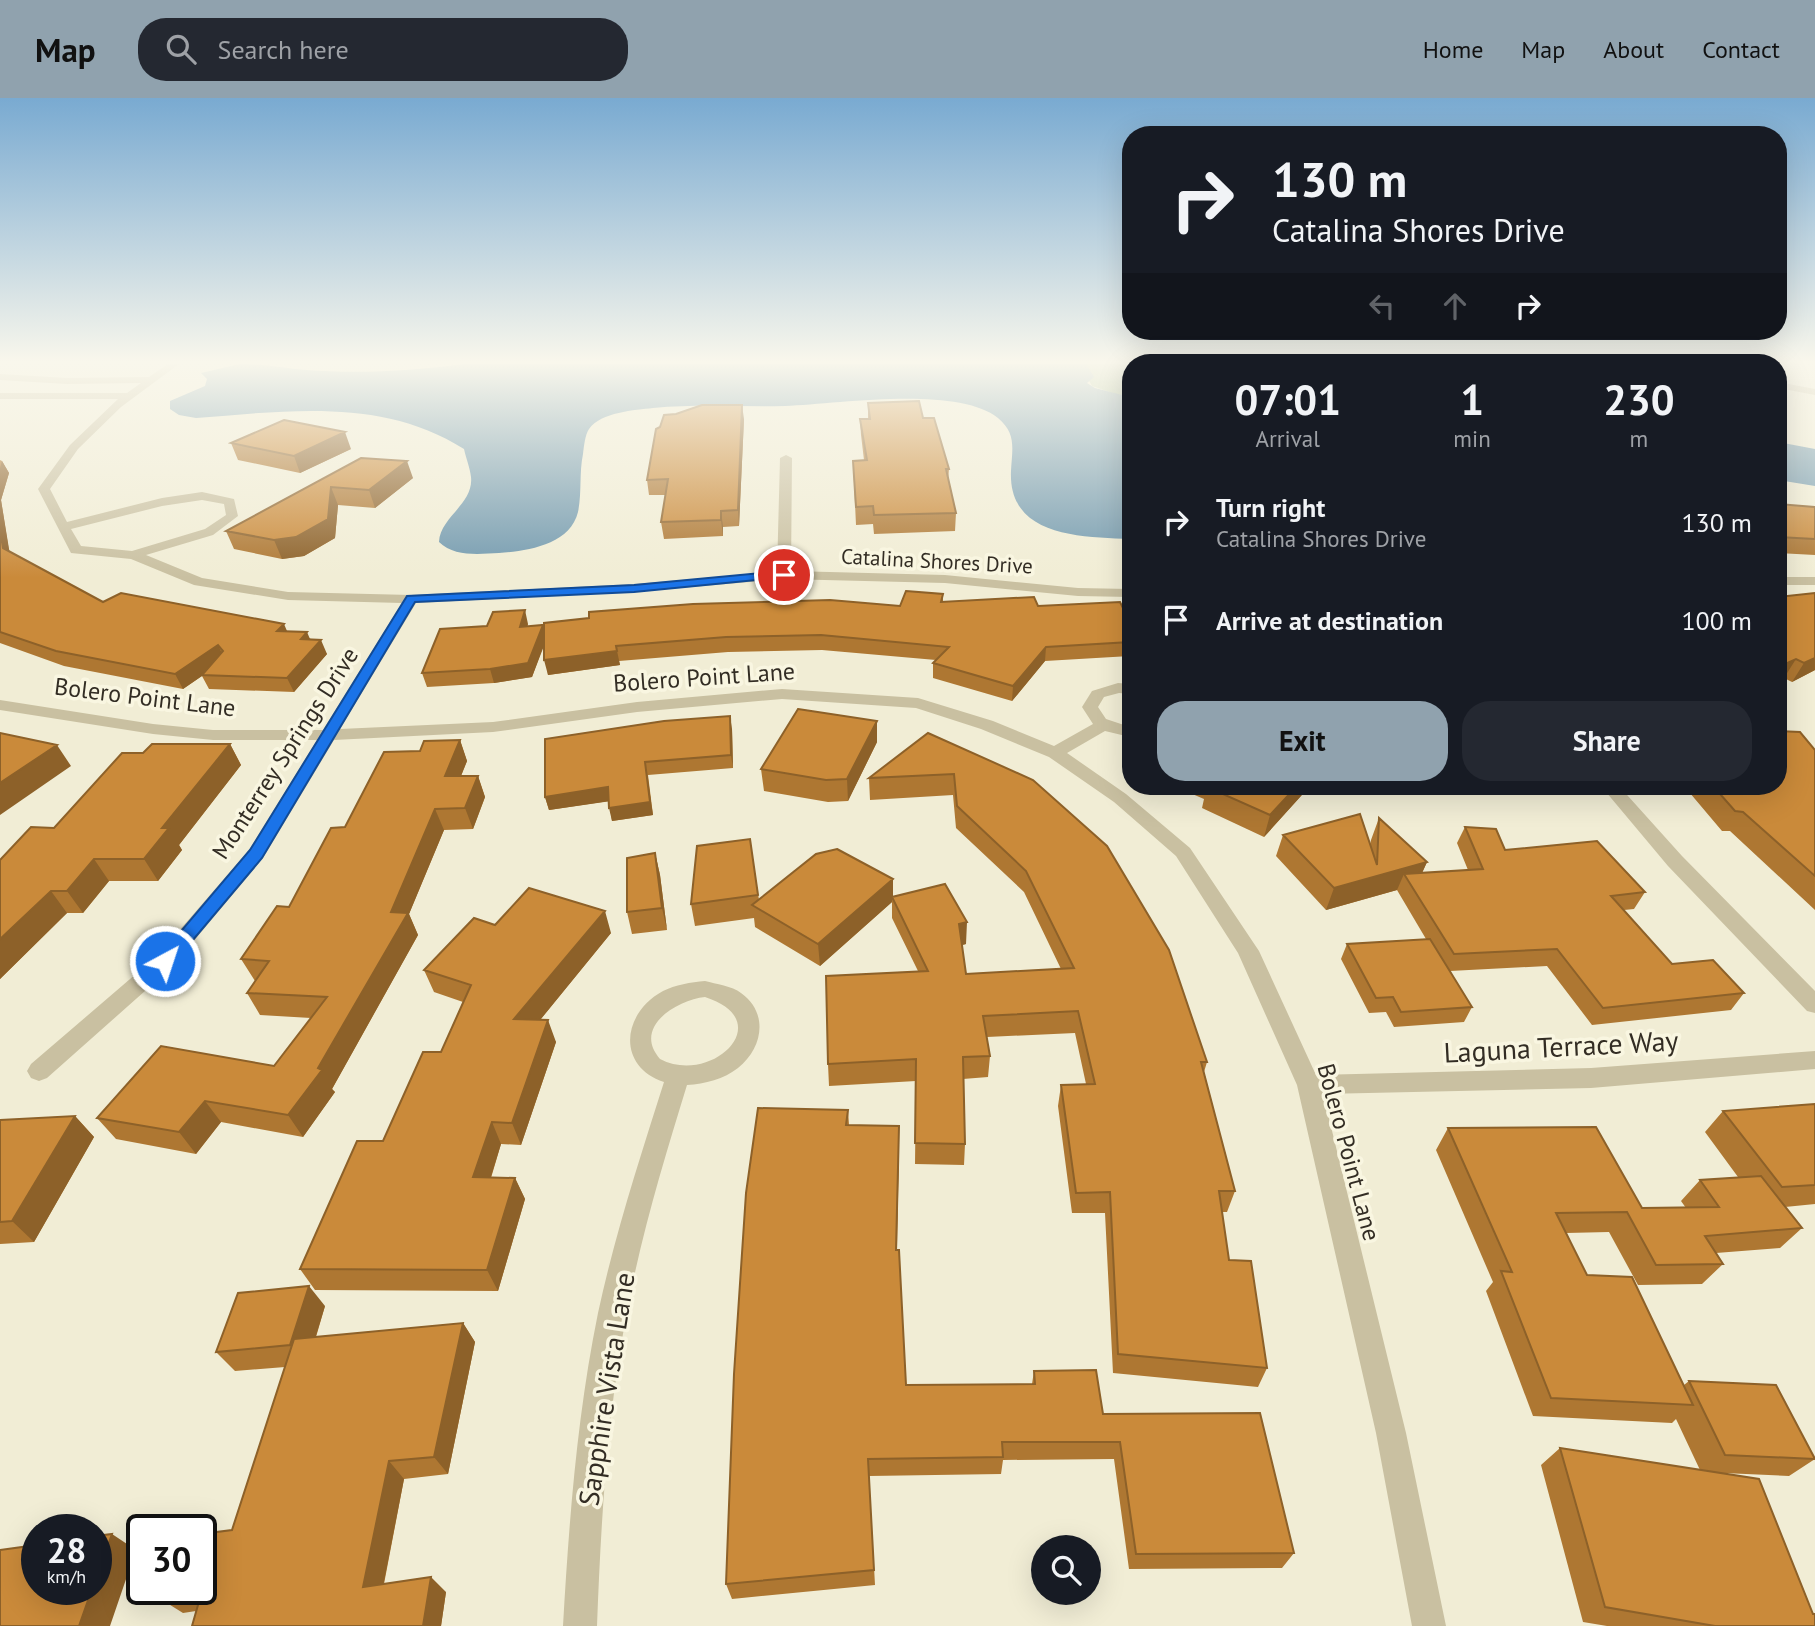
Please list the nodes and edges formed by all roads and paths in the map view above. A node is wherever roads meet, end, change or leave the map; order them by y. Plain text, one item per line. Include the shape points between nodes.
1 (87, 435) edge
2 (786, 458) dead end
3 (62, 527) junction
4 (133, 555) junction
5 (784, 575) junction
6 (1787, 581) edge
7 (1815, 581) edge
8 (1122, 593) edge
9 (411, 599) junction
10 (1122, 689) edge
11 (0, 705) edge
12 (1104, 724) junction
13 (1122, 730) edge
14 (330, 735) junction
15 (1055, 753) junction
16 (1617, 795) edge
17 (1815, 1005) edge
18 (1815, 1060) edge
19 (39, 1071) dead end
20 (678, 1076) junction
21 (1309, 1085) junction
22 (580, 1626) edge
23 (1429, 1626) edge

1 - 3 street, Catalina Shores Drive via 44,489
2 - 5 street
3 - 4 street, Catalina Shores Drive via 76,550
3 - 4 street via 202,496 230,502 232,516 209,532
4 - 9 street, Catalina Shores Drive via 199,582 275,594
5 - 8 street, Catalina Shores Drive via 945,579
5 - 9 street, Catalina Shores Drive via 634,589
6 - 7 street
9 - 14 street, Monterrey Springs Drive
10 - 12 street via 1106,690 1092,700 1092,714
11 - 14 street, Bolero Point Lane via 153,729
12 - 13 street
12 - 15 street
14 - 15 street, Bolero Point Lane via 493,727 636,706 782,694 918,704
14 - 19 street, Monterrey Springs Drive via 256,854 165,961
15 - 21 street, Bolero Point Lane via 1121,797 1183,852 1248,951
16 - 17 street
18 - 21 street, Laguna Terrace Way via 1591,1078
20 - 20 street via 661,1071 640,1049 645,1020 655,1007 687,991 705,989 737,999 751,1022 743,1050 715,1071
20 - 22 street, Sapphire Vista Lane via 639,1200 606,1348 584,1532
21 - 23 street, Bolero Point Lane via 1391,1433

